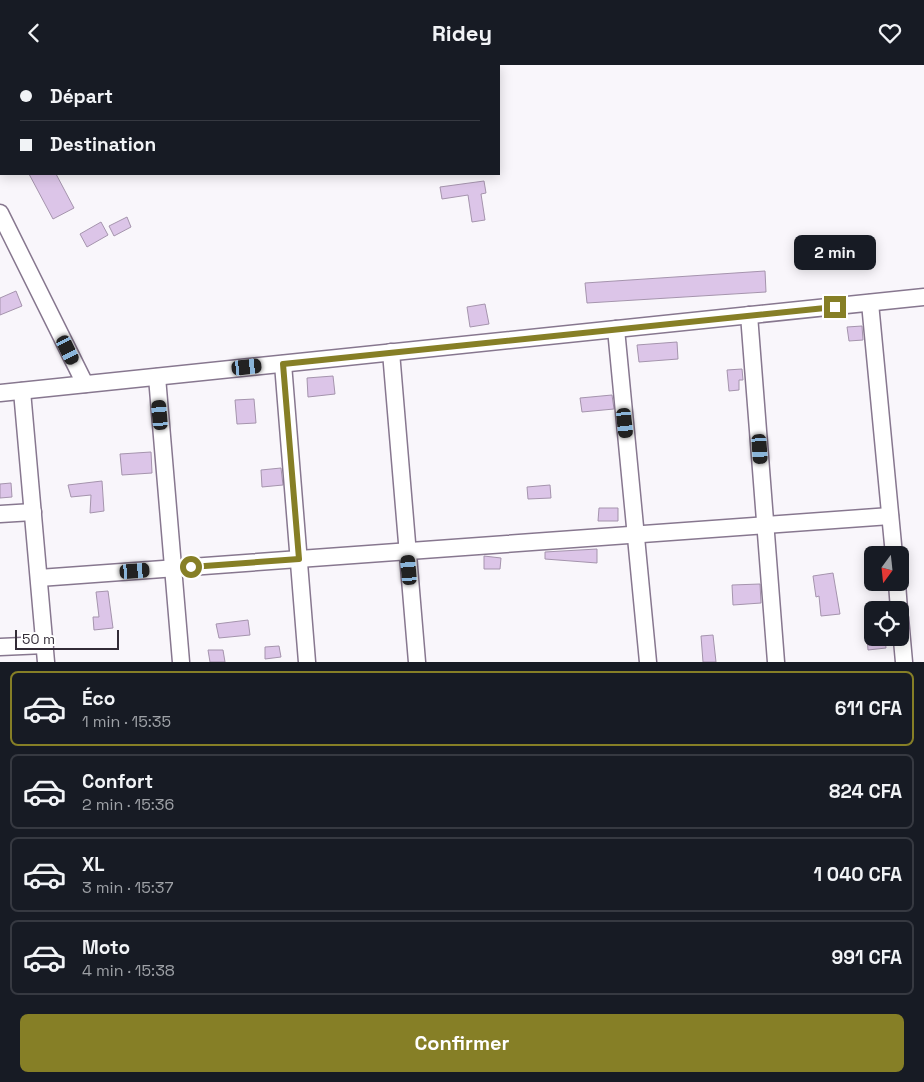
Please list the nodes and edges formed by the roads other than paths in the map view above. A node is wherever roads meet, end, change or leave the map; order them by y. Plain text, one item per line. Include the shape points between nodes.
1 (0, 213) edge
2 (924, 297) edge
3 (870, 303) junction
4 (749, 315) junction
5 (616, 329) junction
6 (391, 352) junction
7 (283, 364) junction
8 (157, 377) junction
9 (85, 384) junction
10 (22, 391) junction
11 (0, 393) edge
12 (33, 512) junction
13 (0, 514) edge
14 (890, 516) junction
15 (765, 525) junction
16 (636, 535) junction
17 (893, 546) edge
18 (408, 551) junction
19 (299, 559) junction
20 (173, 569) junction
21 (39, 578) junction
22 (45, 645) junction
23 (903, 646) edge
24 (0, 647) edge
25 (46, 662) edge
26 (181, 662) edge
27 (307, 662) edge
28 (417, 662) edge
29 (648, 662) edge
30 (776, 662) edge
31 (904, 662) edge

1 - 9 street
2 - 3 street
3 - 4 street
3 - 14 street
4 - 5 street
4 - 15 street
5 - 6 street
5 - 16 street
6 - 7 street
6 - 18 street
7 - 8 street
7 - 19 street
8 - 9 street
8 - 20 street
9 - 10 street
10 - 11 street
10 - 12 street
12 - 13 street
12 - 21 street
14 - 15 street
14 - 17 street
15 - 16 street
15 - 30 street
16 - 18 street
16 - 29 street
18 - 19 street
18 - 28 street
19 - 20 street
19 - 27 street
20 - 21 street
20 - 26 street
21 - 22 street
22 - 24 street
22 - 25 street
23 - 31 street

